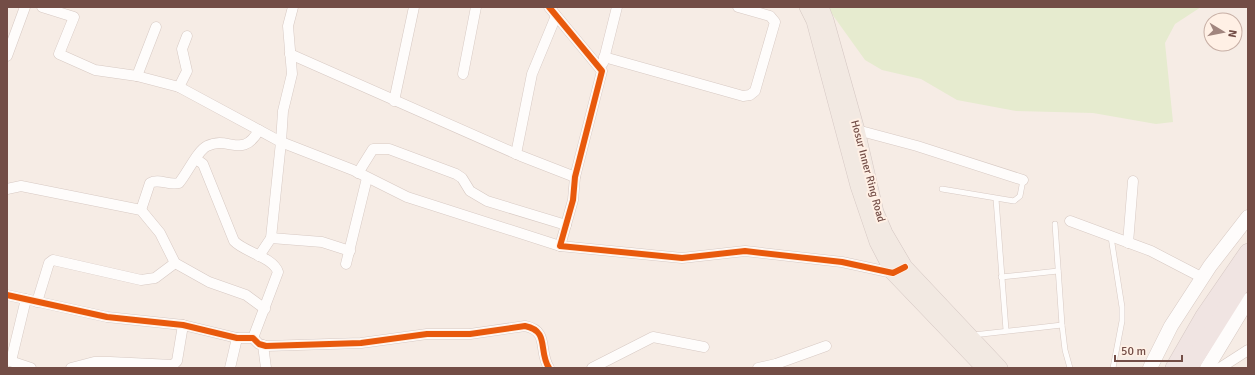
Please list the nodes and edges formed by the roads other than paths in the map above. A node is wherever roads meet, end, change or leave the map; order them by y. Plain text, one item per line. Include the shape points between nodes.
1 (25, 7) edge
2 (42, 7) edge
3 (293, 7) edge
4 (414, 7) edge
5 (476, 7) edge
6 (549, 7) edge
7 (617, 7) edge
8 (738, 7) edge
9 (807, 7) edge
10 (821, 7) edge
11 (75, 12) edge
12 (556, 16) junction
13 (156, 27) dead end
14 (187, 36) dead end
15 (290, 54) junction
16 (7, 56) edge
17 (604, 57) junction
18 (602, 71) junction
19 (463, 74) dead end
20 (137, 76) junction
21 (180, 87) junction
22 (394, 101) junction
23 (258, 130) junction
24 (857, 130) junction
25 (281, 142) junction
26 (516, 154) junction
27 (196, 159) junction
28 (358, 173) junction
29 (575, 177) junction
30 (367, 178) junction
31 (1023, 180) joint
32 (1133, 181) dead end
33 (7, 189) edge
34 (942, 190) dead end
35 (996, 198) junction
36 (141, 210) junction
37 (1248, 218) edge
38 (1070, 221) dead end
39 (1055, 224) dead end
40 (566, 225) junction
41 (1111, 237) junction
42 (270, 238) junction
43 (1128, 243) junction
44 (560, 246) junction
45 (350, 251) junction
46 (1248, 252) edge
47 (260, 256) junction
48 (175, 262) junction
49 (346, 264) dead end
50 (899, 270) junction
51 (1058, 271) junction
52 (1248, 274) edge
53 (1002, 277) junction
54 (1203, 278) junction
55 (7, 294) edge
56 (26, 299) junction
57 (1248, 300) edge
58 (37, 302) junction
59 (265, 308) junction
60 (183, 325) junction
61 (1062, 325) junction
62 (1006, 330) junction
63 (970, 336) junction
64 (237, 338) junction
65 (254, 338) junction
66 (263, 345) junction
67 (826, 346) dead end
68 (704, 347) dead end
69 (1248, 350) edge
70 (9, 361) edge
71 (31, 368) edge
72 (71, 368) edge
73 (230, 368) edge
74 (266, 368) edge
75 (549, 368) edge
76 (592, 368) edge
77 (758, 368) edge
78 (984, 368) edge
79 (1000, 368) edge
80 (1070, 368) edge
81 (1112, 368) edge
82 (1150, 368) edge
83 (1174, 368) edge
84 (1190, 368) edge
85 (1207, 368) edge
86 (1220, 368) edge

1 - 16 street
2 - 11 street
3 - 15 street via 288,26
4 - 22 street
5 - 19 street
6 - 12 street
7 - 17 street
8 - 17 street via 770,16 775,22 755,91 750,95 743,96
9 - 50 main road, Hosur Inner Ring Road via 814,21 872,232
10 - 24 main road, Hosur Inner Ring Road
11 - 20 street via 59,54 95,70
12 - 18 street
12 - 26 street via 532,74
13 - 20 street
14 - 21 street via 182,49 187,71
15 - 22 street
15 - 25 street via 292,79 283,111
17 - 18 street
18 - 29 street
20 - 21 street
21 - 23 street
22 - 26 street
23 - 25 street
23 - 27 street via 249,144 209,145
24 - 31 street
24 - 50 main road, Hosur Inner Ring Road via 876,212
25 - 28 street
25 - 42 street
26 - 29 street
27 - 36 street via 179,183 150,183
27 - 47 street via 203,164 234,241
28 - 30 street
28 - 40 street via 373,149 388,149 456,174 462,178 470,191 487,201
29 - 40 street via 573,200
30 - 44 street via 407,197
30 - 45 street
31 - 35 lane via 1017,200
32 - 43 street
33 - 36 street via 21,186
34 - 35 lane
35 - 53 lane
36 - 48 street via 160,233
37 - 54 street
38 - 41 street
39 - 51 lane
40 - 44 street
41 - 43 street
41 - 81 lane via 1122,307 1122,321
42 - 45 street via 322,242
42 - 47 street
43 - 54 street
44 - 50 street via 682,258 745,251
45 - 49 street
46 - 83 highway via 1204,316
47 - 59 street via 276,267 278,274
48 - 58 street via 155,278 141,280 53,260 49,263
48 - 59 street via 208,282 246,295
50 - 63 main road, Hosur Inner Ring Road
50 - 78 main road, Hosur Inner Ring Road
51 - 53 lane
51 - 61 lane
52 - 84 highway
53 - 62 lane
54 - 82 street via 1171,326
55 - 56 street
56 - 58 street
56 - 70 street
57 - 85 street
58 - 60 street via 107,317
59 - 65 street
60 - 64 street
60 - 72 street via 177,361 173,364 94,362
61 - 62 lane
61 - 80 lane
62 - 63 lane
63 - 79 main road, Hosur Inner Ring Road
64 - 65 street
64 - 73 street
65 - 66 street
66 - 74 street
66 - 75 street via 361,343 427,334 470,334 525,326 532,327 541,336 544,357
67 - 77 street
68 - 76 street via 653,337
69 - 86 street
70 - 71 street

